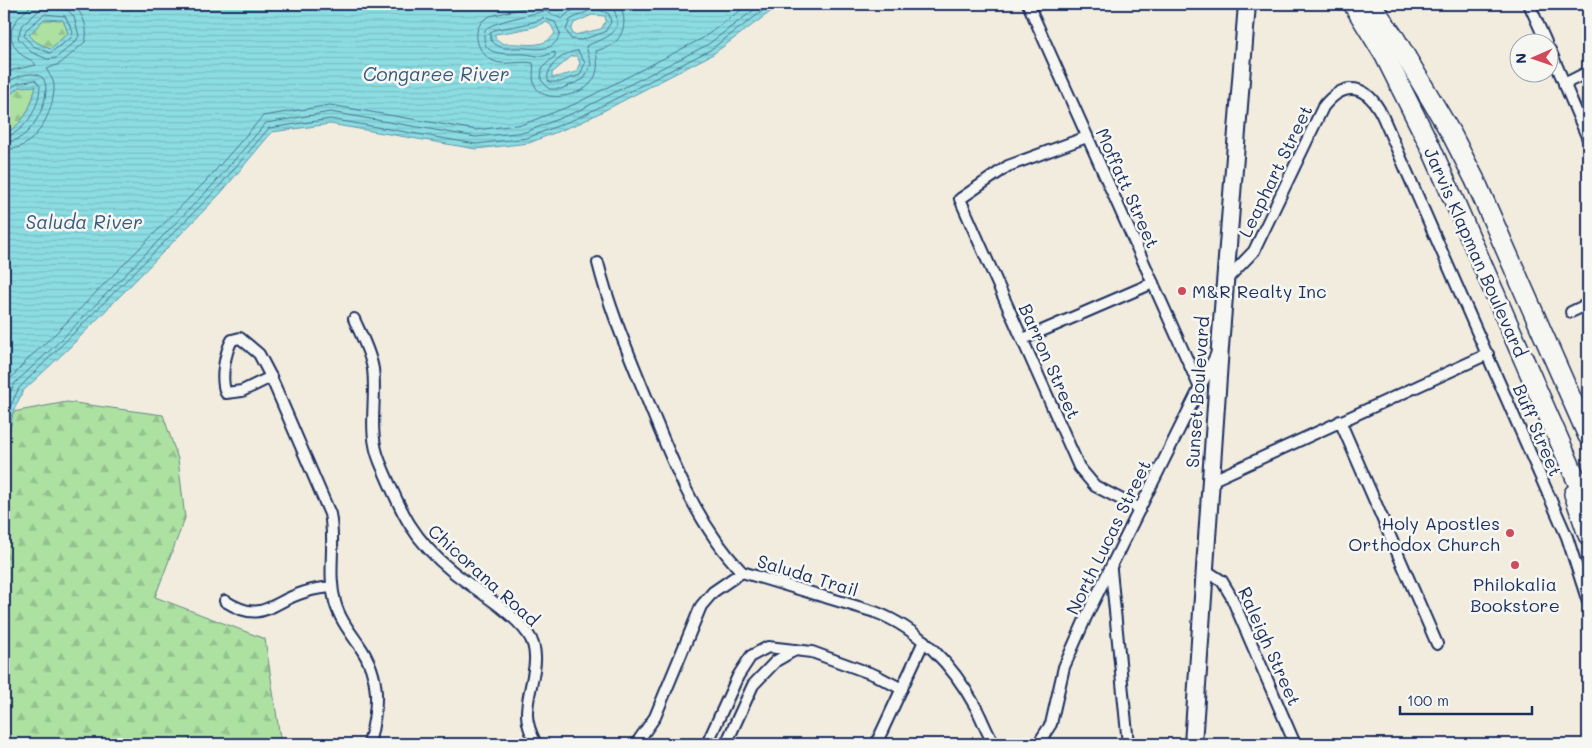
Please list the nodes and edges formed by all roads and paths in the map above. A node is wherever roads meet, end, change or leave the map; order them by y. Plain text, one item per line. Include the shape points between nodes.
1 (1028, 4) edge
2 (1242, 4) edge
3 (1247, 4) edge
4 (1353, 4) edge
5 (1371, 4) edge
6 (1530, 4) edge
7 (1542, 32) edge
8 (1244, 44) junction
9 (1588, 72) edge
10 (1560, 74) edge
11 (1564, 84) junction
12 (1359, 90) joint
13 (1087, 137) junction
14 (1588, 138) edge
15 (598, 263) dead end
16 (1226, 280) junction
17 (1153, 283) junction
18 (1588, 304) edge
19 (1571, 312) dead end
20 (354, 319) dead end
21 (1023, 339) junction
22 (1220, 348) junction
23 (1488, 354) junction
24 (271, 377) junction
25 (1200, 386) junction
26 (1548, 414) junction
27 (1340, 421) junction
28 (1588, 436) edge
29 (1211, 481) junction
30 (1588, 506) edge
31 (1140, 509) junction
32 (1588, 535) edge
33 (1111, 569) junction
34 (1205, 570) junction
35 (742, 572) junction
36 (332, 587) junction
37 (226, 601) dead end
38 (1588, 602) edge
39 (924, 642) junction
40 (1437, 644) dead end
41 (795, 650) junction
42 (902, 689) junction
43 (369, 744) edge
44 (536, 744) edge
45 (636, 744) edge
46 (707, 744) edge
47 (726, 744) edge
48 (876, 744) edge
49 (994, 744) edge
50 (1038, 744) edge
51 (1128, 744) edge
52 (1193, 744) edge
53 (1295, 744) edge

1 - 13 street, Moffatt Street
2 - 8 main road, Sunset Boulevard
3 - 8 main road, Sunset Boulevard
4 - 26 highway, Jarvis Klapman Boulevard via 1385,56 1431,148
5 - 28 highway, Jarvis Klapman Boulevard via 1396,40 1475,180
6 - 7 street
8 - 16 main road, Sunset Boulevard
9 - 11 street
10 - 11 street
11 - 14 street
12 - 16 street, Leaphart Street via 1344,89 1334,94 1323,107 1254,251
12 - 23 street, Buff Street via 1374,100 1382,115
13 - 17 street, Moffatt Street
13 - 21 street, Barron Street via 1008,166 960,199
15 - 35 street, Saluda Trail via 616,321 674,463 710,532
16 - 22 main road, Sunset Boulevard
17 - 21 street
17 - 25 street, Moffatt Street
18 - 19 street
20 - 44 street, Chicorana Road via 372,367 375,447 407,521 417,538 435,557 509,615 528,634 535,649 527,717
21 - 31 street, Barron Street via 1083,474 1102,491
22 - 25 street, North Lucas Street
22 - 29 main road, Sunset Boulevard
23 - 27 street
23 - 38 street, Buff Street via 1567,537
24 - 24 street via 253,348 240,338 232,340 222,385 226,393 242,391
24 - 36 street via 330,514
25 - 31 street, North Lucas Street
26 - 30 highway, Jarvis Klapman Boulevard
26 - 32 highway
27 - 29 street
27 - 40 street
29 - 34 main road, Sunset Boulevard
31 - 33 street, North Lucas Street
33 - 50 street, North Lucas Street via 1064,668 1054,716
33 - 51 street
34 - 52 main road, Sunset Boulevard
34 - 53 street, Raleigh Street via 1222,581 1232,596
35 - 39 street, Saluda Trail via 890,618
35 - 45 street via 714,592 702,606 655,717
36 - 37 street via 304,592 254,612 238,609
36 - 43 street via 340,616 374,674 378,699
39 - 42 street
39 - 49 street, Saluda Trail via 967,692
41 - 42 street via 812,652 870,673
41 - 46 street via 768,646 751,656 722,708
41 - 47 street via 776,661 753,685
42 - 48 street

